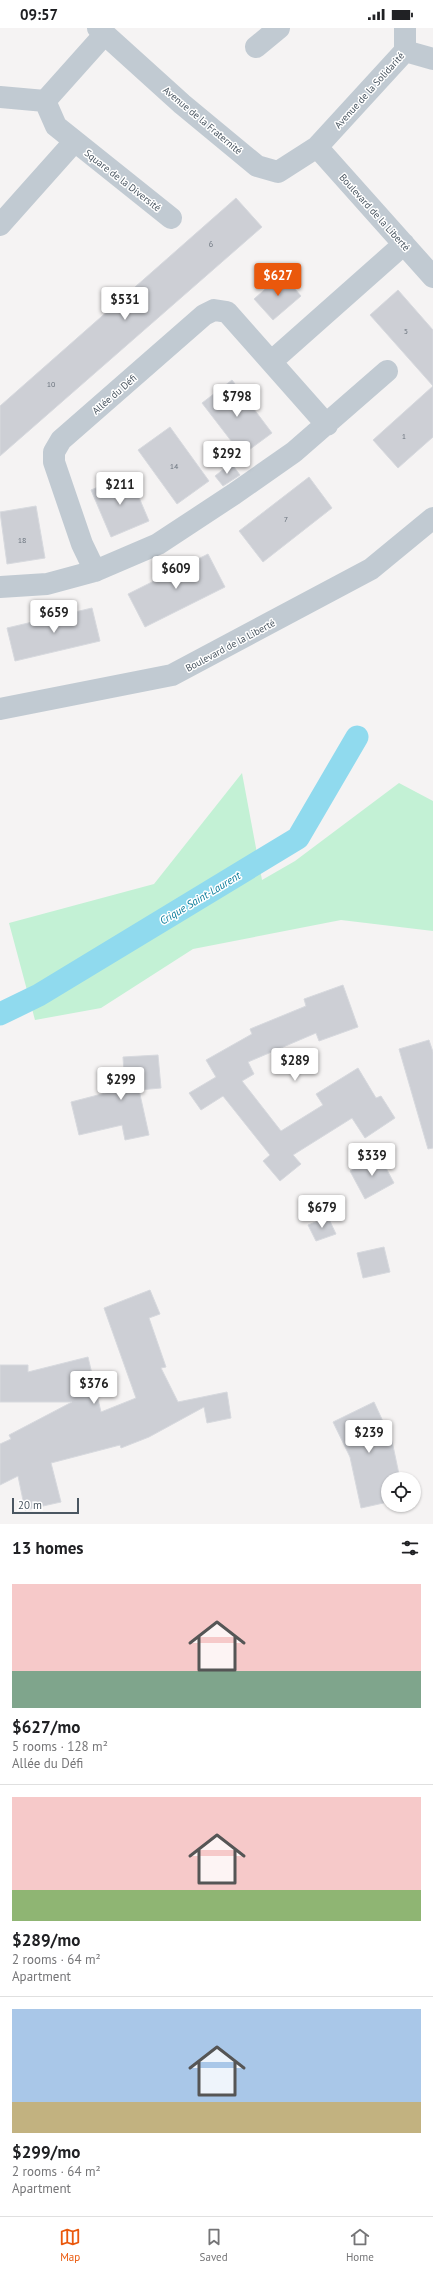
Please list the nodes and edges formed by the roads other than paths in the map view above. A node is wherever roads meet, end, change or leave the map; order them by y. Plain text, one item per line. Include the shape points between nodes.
1 (279, 28) edge
2 (405, 28) edge
3 (101, 31) edge
4 (256, 47) dead end
5 (405, 51) junction
6 (433, 59) edge
7 (0, 97) edge
8 (45, 101) junction
9 (74, 142) junction
10 (317, 147) junction
11 (171, 218) dead end
12 (0, 225) edge
13 (404, 244) junction
14 (433, 276) edge
15 (272, 361) junction
16 (387, 371) dead end
17 (327, 425) junction
18 (433, 518) edge
19 (95, 571) junction
20 (0, 587) edge
21 (0, 709) edge

1 - 4 street
2 - 5 street, Avenue de la Solidarité
3 - 8 street
3 - 10 street, Avenue de la Fraternité via 256,166 278,172
5 - 6 street
5 - 10 street, Avenue de la Solidarité
7 - 8 street
8 - 9 street, Square de la Diversité via 56,126
9 - 11 street, Square de la Diversité
9 - 12 street
10 - 13 street, Boulevard de la Liberté
13 - 14 street, Boulevard de la Liberté
13 - 15 street
15 - 17 street, Allée du Défi
15 - 19 street, Allée du Défi via 227,312 214,310 204,315 61,440 54,452 54,462 82,544
16 - 17 street
17 - 19 street via 294,452 158,544
18 - 21 street, Boulevard de la Liberté via 371,569 172,675
19 - 20 street via 47,584

